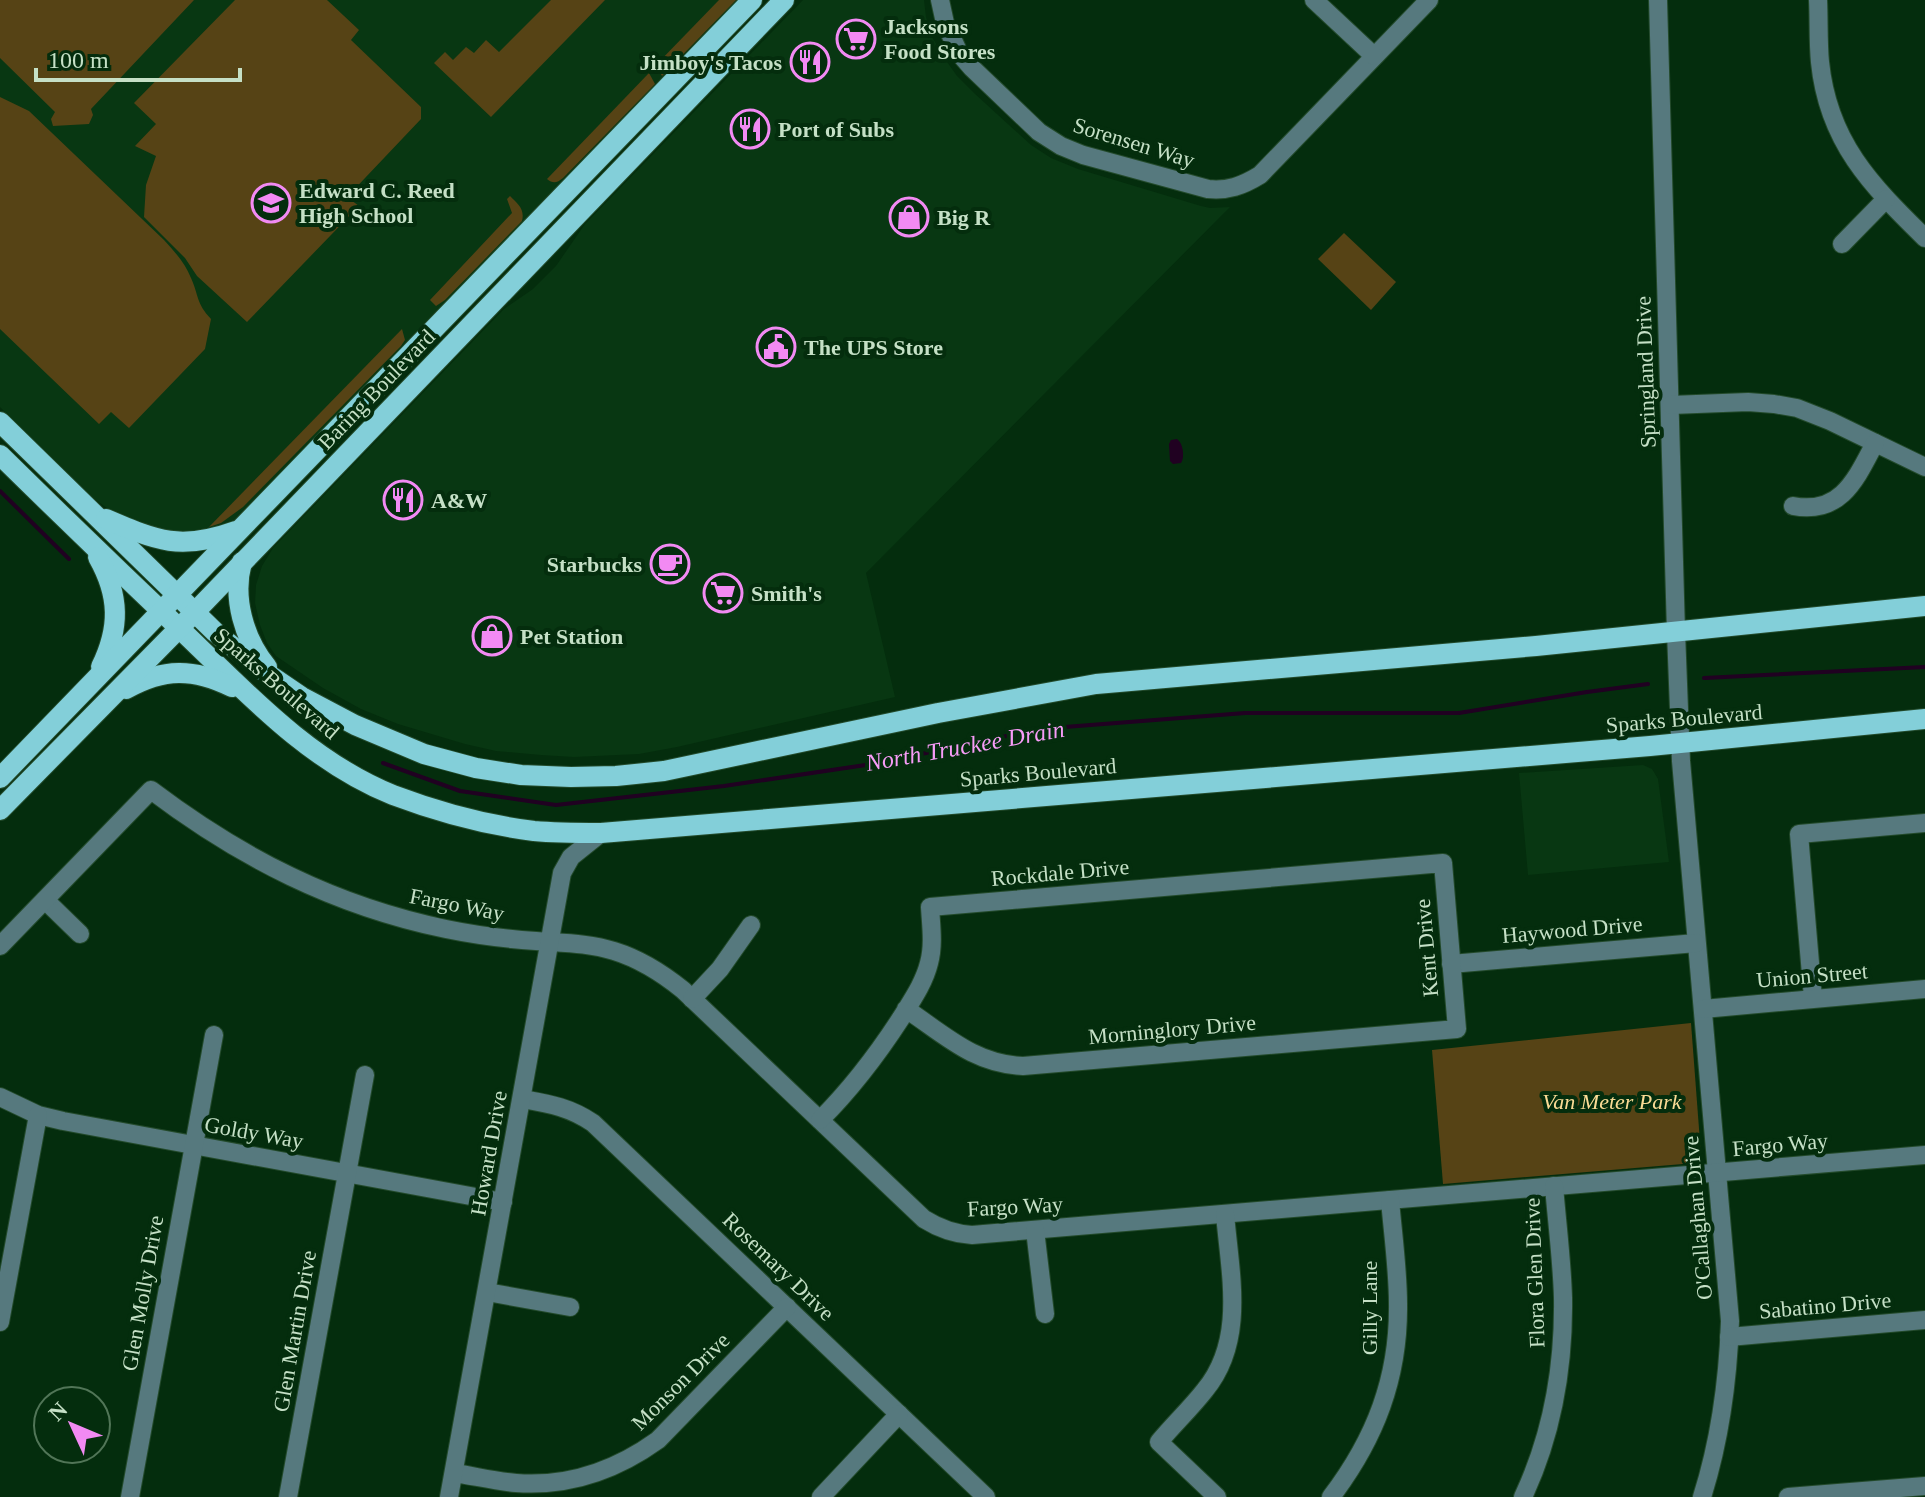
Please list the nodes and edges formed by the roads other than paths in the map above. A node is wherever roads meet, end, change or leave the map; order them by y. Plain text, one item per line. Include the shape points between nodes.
1 (752, 0) edge
2 (784, 0) edge
3 (940, 0) edge
4 (1314, 0) edge
5 (1429, 0) edge
6 (1658, 0) edge
7 (1818, 0) edge
8 (1374, 56) junction
9 (1886, 199) junction
10 (1925, 238) edge
11 (1842, 244) dead end
12 (1671, 405) junction
13 (0, 422) edge
14 (1875, 443) junction
15 (0, 455) edge
16 (1925, 467) edge
17 (1793, 506) dead end
18 (94, 514) junction
19 (240, 530) junction
20 (90, 544) junction
21 (243, 562) junction
22 (177, 595) junction
23 (1925, 606) edge
24 (161, 612) junction
25 (195, 612) junction
26 (179, 628) junction
27 (1676, 632) junction
28 (277, 680) junction
29 (90, 684) junction
30 (247, 693) junction
31 (108, 698) junction
32 (1925, 719) edge
33 (1681, 742) junction
34 (0, 778) edge
35 (0, 810) edge
36 (1925, 823) edge
37 (601, 833) junction
38 (1443, 863) joint
39 (45, 900) junction
40 (751, 925) dead end
41 (80, 934) dead end
42 (550, 942) junction
43 (1696, 943) junction
44 (0, 946) edge
45 (1451, 964) junction
46 (1925, 989) edge
47 (1813, 998) junction
48 (692, 999) junction
49 (906, 1009) junction
50 (1703, 1009) junction
51 (1457, 1029) joint
52 (214, 1035) dead end
53 (365, 1075) dead end
54 (0, 1097) edge
55 (522, 1099) junction
56 (38, 1115) junction
57 (820, 1120) junction
58 (194, 1145) junction
59 (1925, 1155) edge
60 (347, 1173) junction
61 (1717, 1174) junction
62 (1554, 1186) junction
63 (1390, 1200) junction
64 (503, 1202) junction
65 (1225, 1214) junction
66 (1035, 1230) junction
67 (7, 1243) edge
68 (487, 1292) junction
69 (570, 1307) dead end
70 (787, 1307) junction
71 (1045, 1314) dead end
72 (1925, 1320) edge
73 (0, 1322) edge
74 (1729, 1337) junction
75 (899, 1414) junction
76 (454, 1473) junction
77 (1925, 1486) edge
78 (1708, 1495) edge
79 (130, 1497) edge
80 (288, 1497) edge
81 (449, 1497) edge
82 (821, 1497) edge
83 (986, 1497) edge
84 (1217, 1497) edge
85 (1331, 1497) edge
86 (1523, 1497) edge
87 (1788, 1497) edge

1 - 19 main road, Baring Boulevard
2 - 21 main road, Baring Boulevard
3 - 8 street, Sorensen Way via 959,53 1039,132 1083,155 1208,189 1234,188 1260,175
4 - 8 street
5 - 8 street, Sorensen Way
6 - 12 street, Springland Drive
7 - 9 street via 1820,61 1832,115 1856,164
9 - 10 street
9 - 11 street
12 - 14 street via 1787,406
12 - 27 street, Springland Drive
13 - 18 main road, Sparks Boulevard
14 - 16 street
14 - 17 street via 1842,495 1815,507
15 - 20 main road, Sparks Boulevard
18 - 19 main road via 170,541 212,540
18 - 22 main road, Sparks Boulevard
19 - 22 main road, Baring Boulevard
20 - 24 main road, Sparks Boulevard
20 - 29 main road via 113,591 115,613 111,645
21 - 25 main road, Baring Boulevard
21 - 28 main road via 238,588 247,634
22 - 24 main road, Baring Boulevard
22 - 25 main road, Sparks Boulevard
23 - 27 main road, Sparks Boulevard
24 - 26 main road, Sparks Boulevard
24 - 29 main road, Baring Boulevard
25 - 26 main road, Baring Boulevard
25 - 28 main road, Sparks Boulevard
26 - 30 main road, Sparks Boulevard
26 - 31 main road, Baring Boulevard
27 - 28 main road, Sparks Boulevard via 1096,684 664,771 616,776 521,775 424,754 355,725
27 - 33 street, Springland Drive
29 - 34 main road, Baring Boulevard
30 - 31 main road via 216,679 179,672 149,678
30 - 37 main road, Sparks Boulevard via 322,756 391,794 496,824
31 - 35 main road, Baring Boulevard
32 - 33 main road, Sparks Boulevard
33 - 37 main road, Sparks Boulevard
33 - 43 street, O'Callaghan Drive
36 - 47 street via 1799,834
37 - 42 street, Howard Drive via 571,857 562,873
38 - 45 street, Kent Drive
38 - 49 street, Rockdale Drive via 930,907 930,960
39 - 41 street
39 - 42 street, Fargo Way via 151,790 265,865 353,903 446,929
39 - 44 street
40 - 48 street
42 - 48 street, Fargo Way via 590,945 638,960
42 - 55 street, Howard Drive
43 - 45 street, Haywood Drive
43 - 50 street, O'Callaghan Drive
45 - 51 street, Kent Drive
46 - 47 street, Union Street
47 - 50 street, Union Street
48 - 57 street, Fargo Way
49 - 51 street, Morninglory Drive via 974,1055 1023,1066
49 - 57 street, Rockdale Drive via 857,1080
50 - 61 street, O'Callaghan Drive
52 - 58 street, Glen Molly Drive
53 - 60 street, Glen Martin Drive
54 - 56 street, Goldy Way
55 - 64 street, Howard Drive
55 - 70 street, Rosemary Drive via 562,1106 593,1123
56 - 58 street, Goldy Way
56 - 67 street
57 - 66 street, Fargo Way via 938,1228 972,1235
58 - 60 street, Goldy Way
58 - 79 street, Glen Molly Drive
59 - 61 street, Fargo Way
60 - 64 street, Goldy Way
60 - 80 street, Glen Martin Drive
61 - 62 street, Fargo Way
61 - 74 street, O'Callaghan Drive
62 - 63 street, Fargo Way
62 - 86 street, Flora Glen Drive via 1563,1334 1552,1412
63 - 65 street, Fargo Way
63 - 85 street, Gilly Lane via 1398,1302 1394,1364 1370,1436
64 - 68 street, Howard Drive
65 - 66 street, Fargo Way
65 - 84 street via 1233,1313 1226,1354 1206,1389 1159,1442
66 - 71 street
67 - 73 street
68 - 69 street
68 - 76 street, Howard Drive
70 - 75 street, Rosemary Drive
70 - 76 street, Monson Drive via 667,1432 615,1467 541,1484
72 - 74 street, Sabatino Drive
74 - 78 street, O'Callaghan Drive
75 - 82 street
75 - 83 street, Rosemary Drive
76 - 81 street, Howard Drive
77 - 87 street

